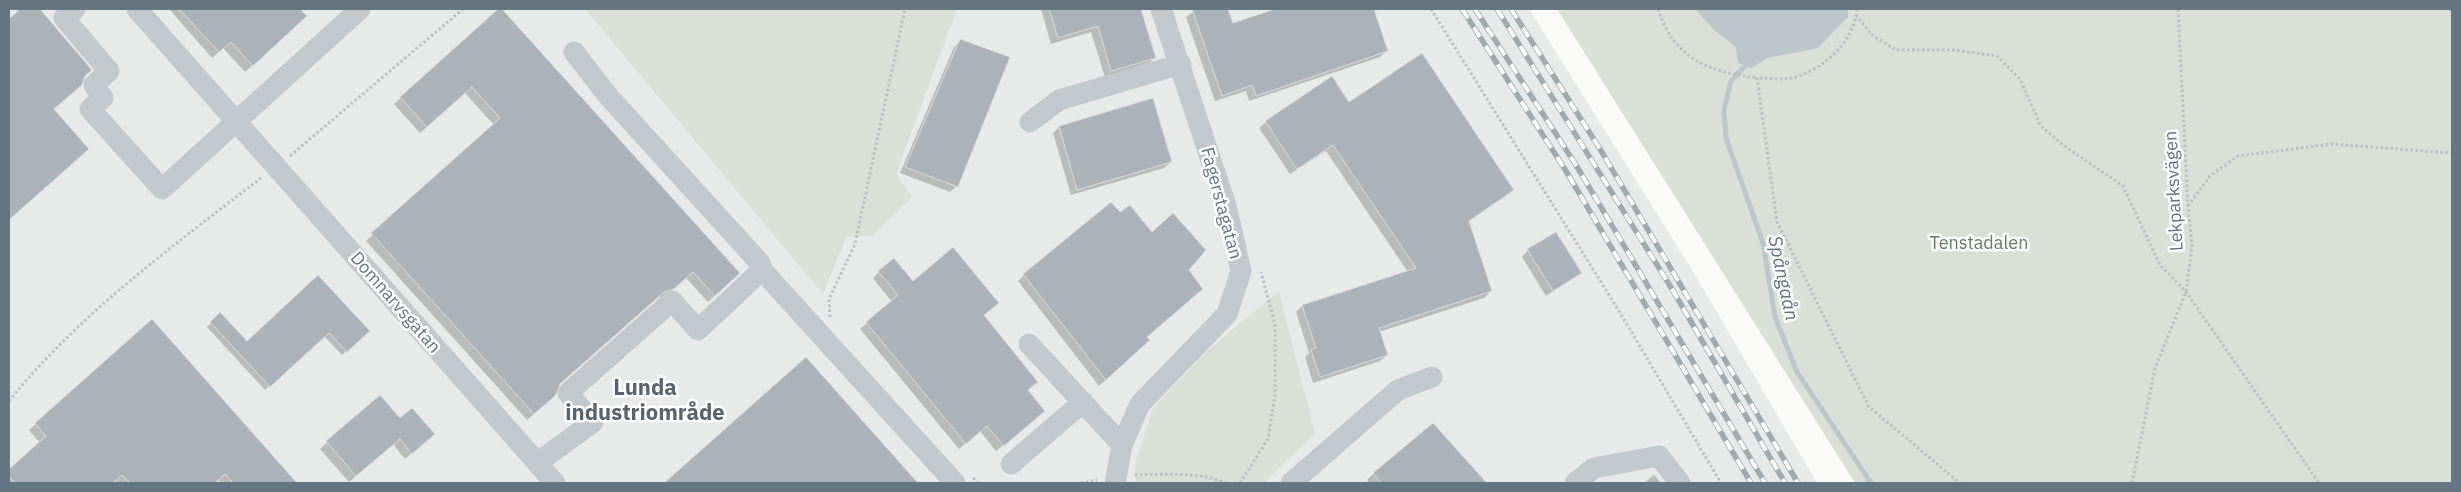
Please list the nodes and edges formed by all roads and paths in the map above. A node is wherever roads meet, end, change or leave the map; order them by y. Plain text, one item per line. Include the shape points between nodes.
1 (75, 9) edge
2 (137, 9) edge
3 (360, 9) edge
4 (463, 9) edge
5 (904, 9) edge
6 (1161, 9) edge
7 (1431, 9) edge
8 (1658, 9) edge
9 (1857, 9) edge
10 (2178, 9) edge
11 (1856, 15) junction
12 (574, 52) dead end
13 (1180, 64) junction
14 (1757, 78) junction
15 (237, 121) junction
16 (1030, 122) dead end
17 (2452, 153) edge
18 (277, 166) junction
19 (2188, 206) junction
20 (762, 270) junction
21 (2186, 292) junction
22 (832, 324) dead end
23 (1029, 344) dead end
24 (1432, 377) dead end
25 (9, 400) edge
26 (1083, 402) junction
27 (1122, 445) junction
28 (537, 463) junction
29 (1011, 464) dead end
30 (963, 480) edge
31 (1115, 480) edge
32 (555, 483) edge
33 (978, 483) edge
34 (1081, 483) edge
35 (1226, 483) edge
36 (1291, 483) edge
37 (1575, 483) edge
38 (1680, 483) edge
39 (1721, 483) edge
40 (1960, 483) edge
41 (2132, 483) edge
42 (2319, 483) edge

1 - 15 street via 64,18 109,71 94,85 104,98 90,109 162,188
2 - 15 street, Domnarvsgatan
3 - 15 street
4 - 18 path
5 - 22 path via 855,244 829,299
6 - 13 street, Fagerstagatan
7 - 39 path via 1620,312
8 - 14 path via 1674,43 1699,63 1726,74
9 - 11 path
10 - 19 path, Lekparksvägen
11 - 14 path via 1846,38 1829,61 1791,78
11 - 21 path via 1873,36 1896,50 1954,50 1997,56 2020,79 2041,126 2123,186 2160,266
12 - 20 street via 609,97 760,263
13 - 16 street via 1059,100
13 - 27 street, Fagerstagatan via 1227,209 1241,272 1227,314 1140,404
14 - 40 path via 1777,222 1869,407
15 - 18 street, Domnarvsgatan
17 - 19 path via 2330,144 2238,156 2210,176
18 - 25 path via 172,247 95,313 31,373
18 - 28 street, Domnarvsgatan
19 - 21 path, Lekparksvägen via 2192,246
20 - 28 street via 698,330 672,301 568,393 593,422
20 - 30 street
21 - 41 path, Lekparksvägen via 2154,368
21 - 42 path
23 - 26 street
24 - 36 street via 1398,390
26 - 27 street
26 - 29 street
27 - 31 street, Fagerstagatan
28 - 32 street, Domnarvsgatan
30 - 33 path
31 - 34 path
31 - 35 path via 1187,475
37 - 38 street via 1594,468 1660,456

